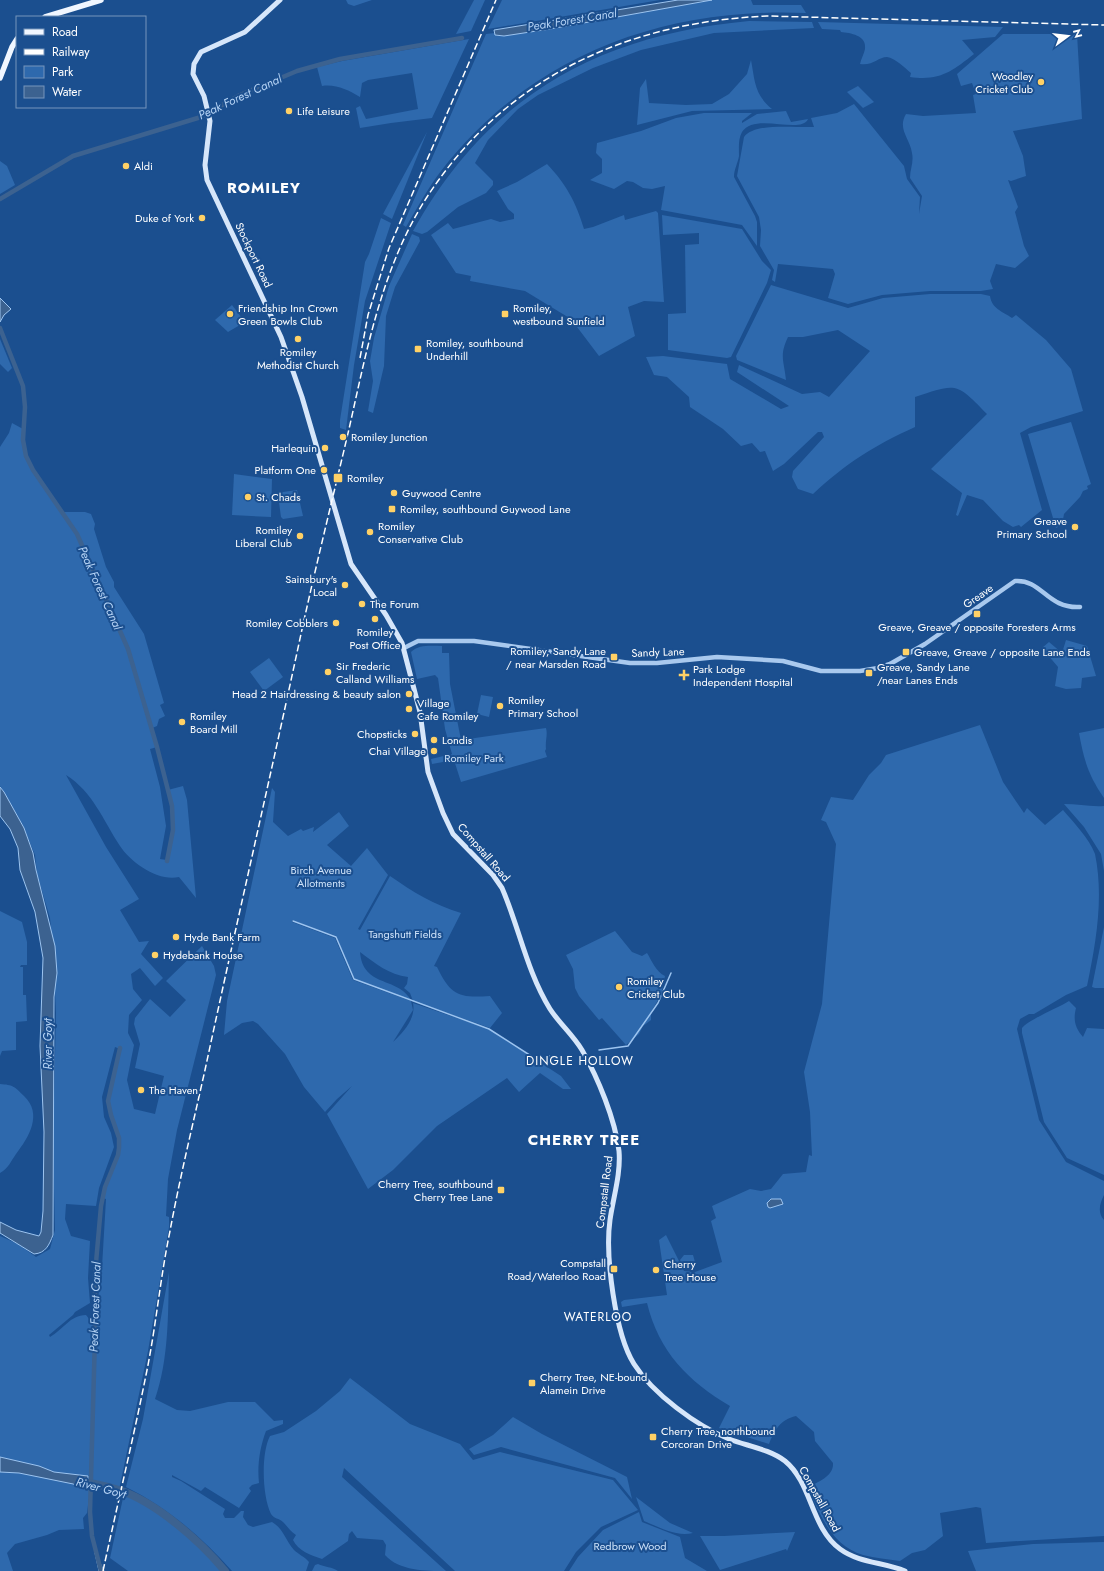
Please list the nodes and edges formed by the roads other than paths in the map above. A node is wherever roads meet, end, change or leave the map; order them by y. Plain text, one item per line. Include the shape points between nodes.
1 (101, 0) edge
2 (280, 0) edge
3 (48, 16) edge
4 (16, 41) edge
5 (0, 78) edge
6 (330, 496) joint
7 (1080, 607) dead end
8 (404, 648) junction
9 (890, 664) joint
10 (905, 1571) edge

1 - 3 main road
2 - 6 main road, Stockport Road via 245,32 206,49 196,57 193,70 210,118 205,165 208,180 281,337 302,397
4 - 5 main road
6 - 8 main road, Compstall Road via 351,564 399,636
7 - 9 street, Greave via 1066,607 1053,601 1032,584 1015,581 925,644
8 - 9 street, Sandy Lane via 418,640 468,641 630,663 717,657 742,658 783,661 821,671 868,670
8 - 10 main road, Compstall Road via 420,711 426,764 442,813 453,834 493,875 502,888 537,984 550,1009 581,1049 606,1106 619,1154 609,1223 613,1286 620,1327 634,1365 668,1400 696,1422 726,1438 769,1452 786,1462 796,1474 827,1536 839,1548 863,1560

